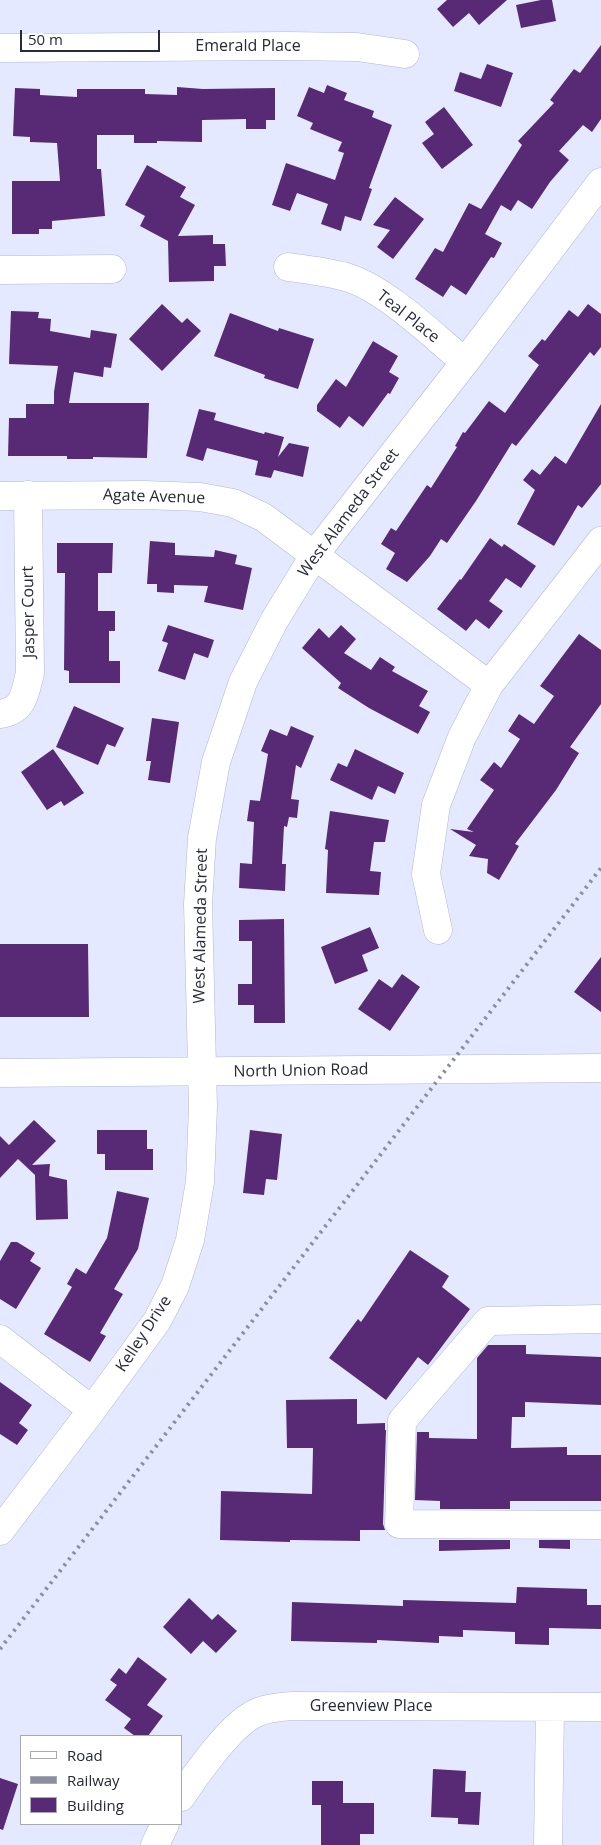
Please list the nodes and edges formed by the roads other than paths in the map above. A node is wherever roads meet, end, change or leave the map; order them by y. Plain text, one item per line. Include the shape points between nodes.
1 (0, 48) edge
2 (406, 54) dead end
3 (601, 182) edge
4 (288, 267) dead end
5 (112, 269) dead end
6 (0, 270) edge
7 (465, 362) junction
8 (0, 496) edge
9 (28, 496) junction
10 (601, 541) edge
11 (315, 554) junction
12 (489, 684) junction
13 (0, 714) edge
14 (438, 930) dead end
15 (601, 1068) edge
16 (202, 1072) junction
17 (0, 1073) edge
18 (601, 1319) edge
19 (0, 1338) edge
20 (92, 1410) junction
21 (601, 1525) edge
22 (0, 1531) edge
23 (601, 1707) edge
24 (550, 1708) junction
25 (182, 1796) edge
26 (165, 1825) edge
27 (155, 1845) edge
28 (548, 1845) edge

1 - 2 street, Emerald Place via 357,47
3 - 7 street, West Alameda Street
4 - 7 street, Teal Place via 350,278 383,295
5 - 6 street
7 - 11 street, West Alameda Street
8 - 9 street, Agate Avenue
9 - 11 street, Agate Avenue via 144,494 191,496 233,503 264,517
9 - 13 street, Jasper Court via 30,673 24,698 17,708
10 - 12 street
11 - 12 street, Agate Avenue
11 - 16 street, West Alameda Street via 274,621 243,682 216,762 198,880
12 - 14 street via 462,737 436,805 426,874
15 - 16 street, North Union Road
16 - 17 street, North Union Road
16 - 20 street, Kelley Drive via 200,1182 190,1240 181,1268 157,1321
18 - 21 street via 488,1321 402,1422 400,1524
19 - 20 street
20 - 22 street, Kelley Drive
23 - 24 street, Greenview Place
24 - 25 street, Greenview Place via 294,1706 269,1709 249,1716 232,1731
24 - 28 street
26 - 27 street

